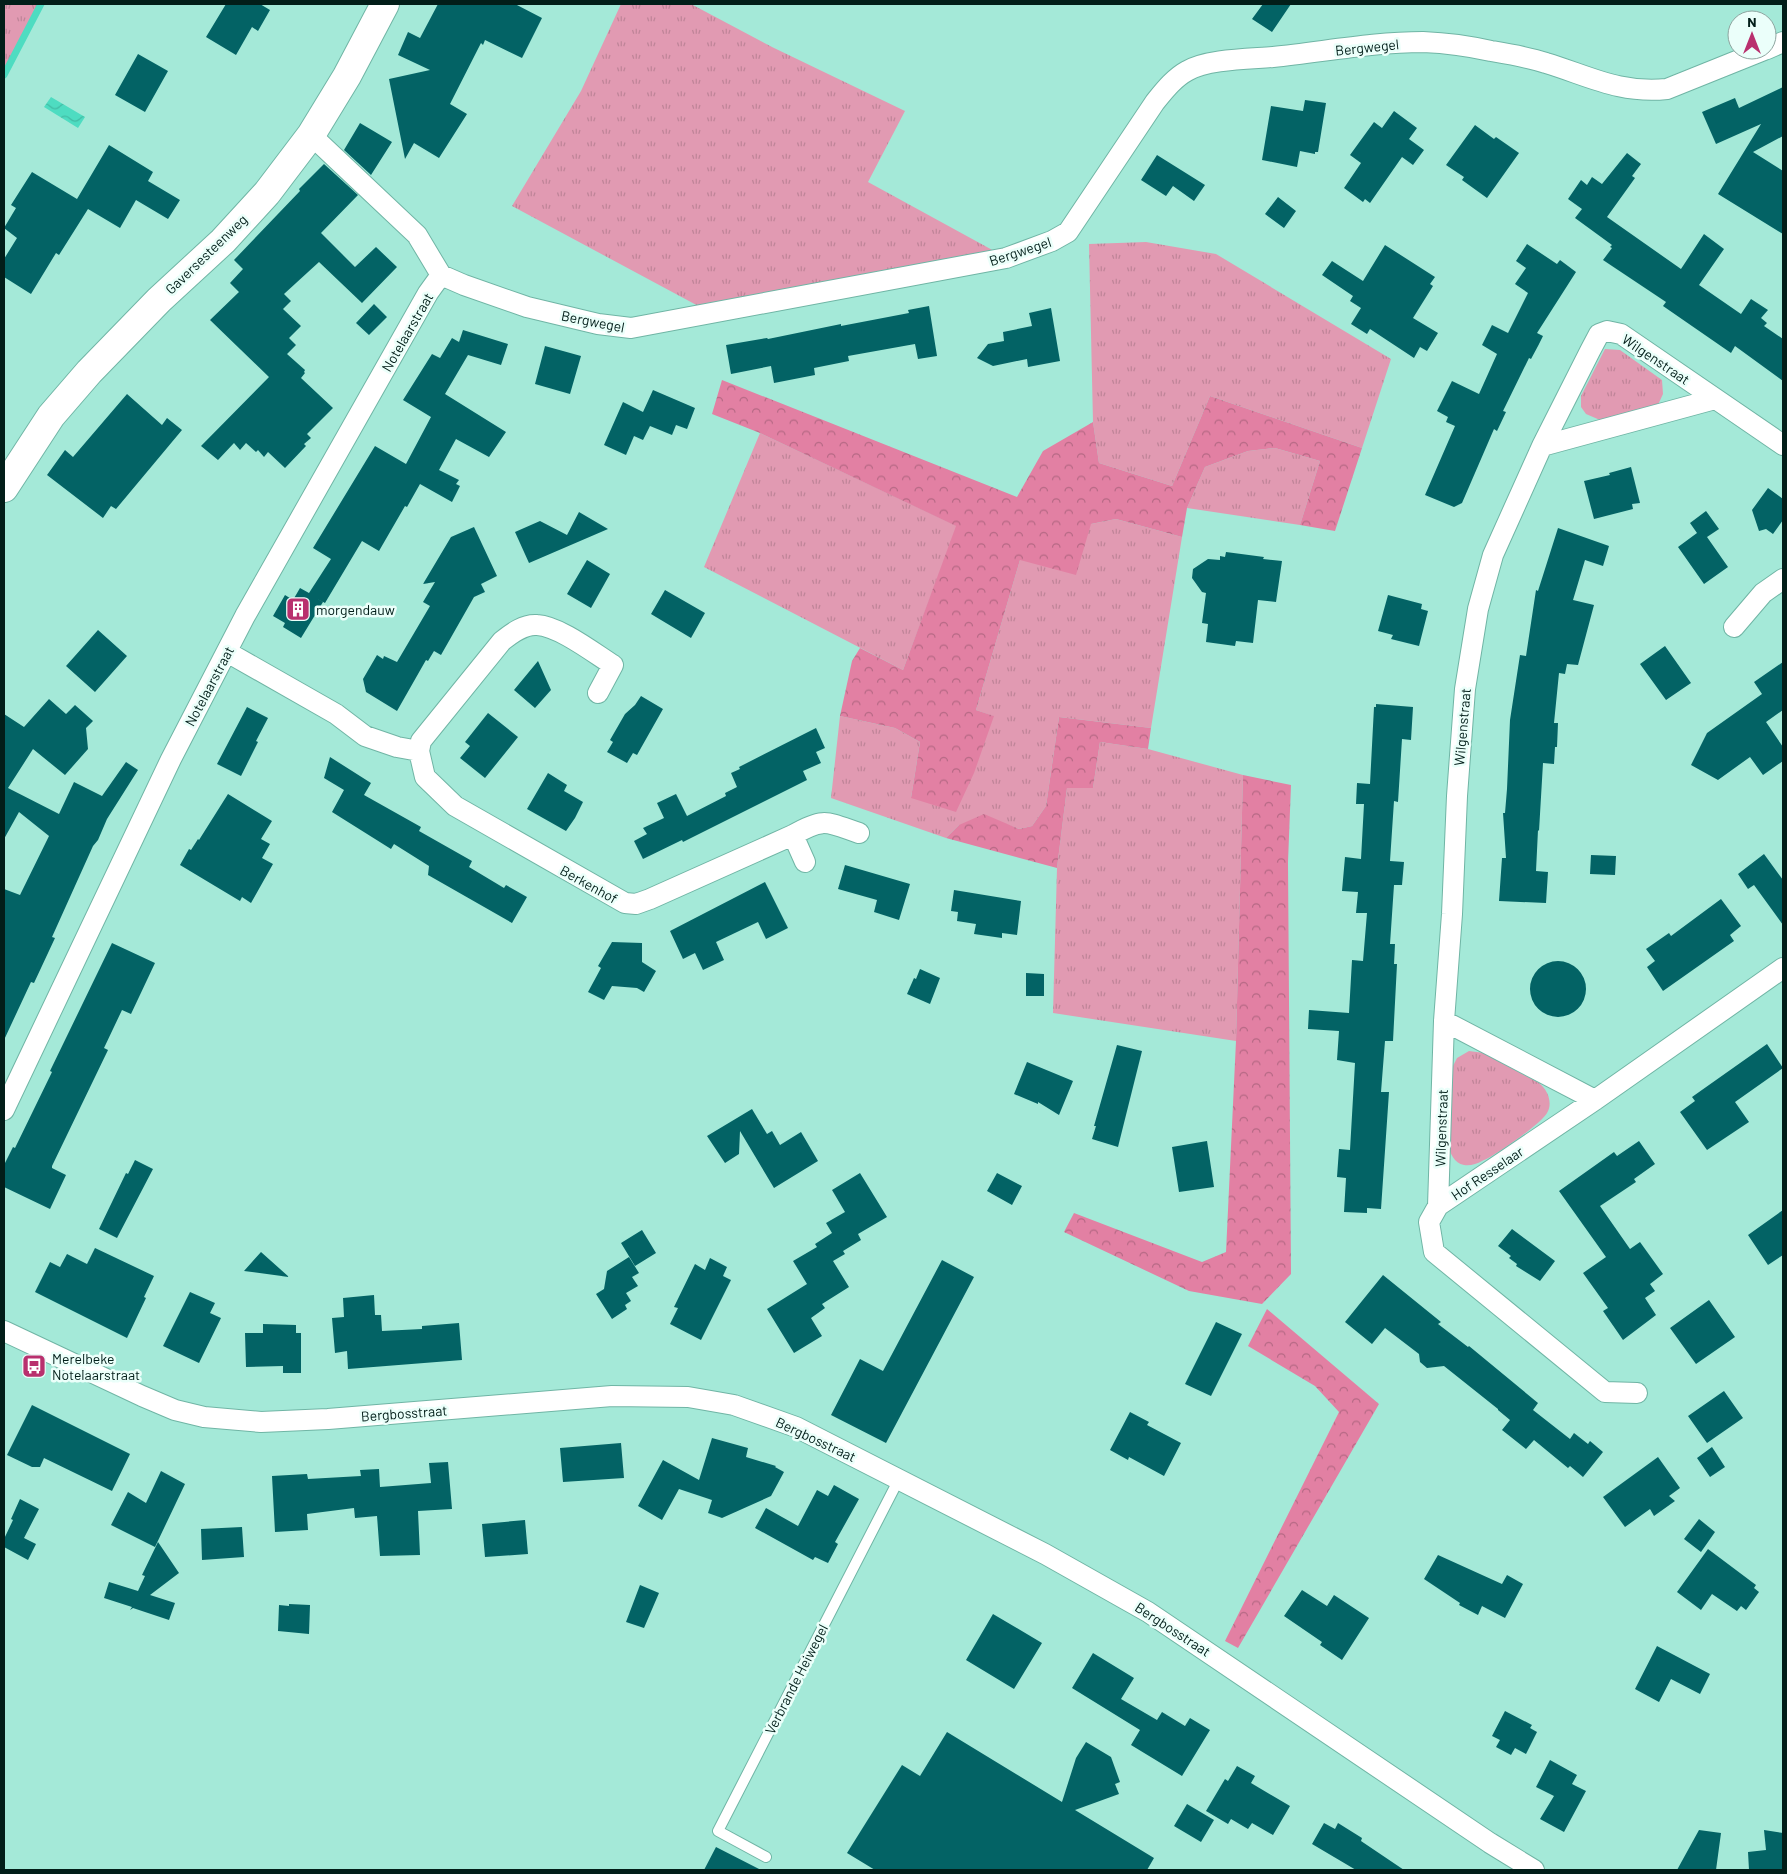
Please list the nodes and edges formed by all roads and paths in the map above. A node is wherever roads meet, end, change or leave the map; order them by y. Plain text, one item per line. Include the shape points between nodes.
1 (385, 4) edge
2 (1739, 60) edge
3 (311, 135) junction
4 (441, 275) junction
5 (1715, 399) junction
6 (1783, 445) edge
7 (1542, 446) junction
8 (4, 488) edge
9 (1783, 579) edge
10 (1734, 627) dead end
11 (228, 652) junction
12 (598, 693) dead end
13 (419, 751) junction
14 (859, 833) dead end
15 (793, 835) junction
16 (805, 862) dead end
17 (1783, 968) edge
18 (1444, 1021) junction
19 (1594, 1100) junction
20 (4, 1110) edge
21 (1438, 1206) junction
22 (4, 1330) edge
23 (1637, 1393) dead end
24 (899, 1479) junction
25 (766, 1857) dead end
26 (1534, 1870) edge

1 - 3 street, Gaversesteenweg
2 - 4 street, Bergwegel via 1667,90 1650,91 1612,85 1544,62 1459,45 1424,42 1374,44 1213,63 1188,70 1169,86 1068,232 1052,241 1006,258 631,328 598,324 527,307
3 - 4 street via 417,235
3 - 8 street, Gaversesteenweg via 261,200 223,241 159,300 89,372 51,416
4 - 11 street, Notelaarstraat via 245,616
5 - 6 street, Wilgenstraat
5 - 7 street, Wilgenstraat
5 - 7 street, Wilgenstraat via 1621,334 1607,331 1599,334
7 - 18 street, Wilgenstraat via 1493,555 1471,648 1456,796
9 - 10 street via 1763,594
11 - 13 street via 336,714 365,736
11 - 20 street, Notelaarstraat via 171,759
12 - 13 street via 614,665 552,628 536,624 517,629 502,641 431,728 421,741
13 - 15 street, Berkenhof via 425,777 455,806 625,903 636,904 650,899
14 - 15 street, Berkenhof via 826,822 809,826
15 - 16 street
17 - 19 street, Hof Resselaar
18 - 19 street
18 - 21 street, Wilgenstraat
19 - 21 street, Hof Resselaar
21 - 23 street, Hof Resselaar via 1429,1222 1434,1252 1605,1392
22 - 24 street, Bergbosstraat via 175,1410 204,1417 261,1422 612,1396 688,1397 734,1405 796,1427
24 - 25 lane, Verbrande Heiwegel via 718,1831
24 - 26 street, Bergbosstraat via 1051,1557 1148,1612

